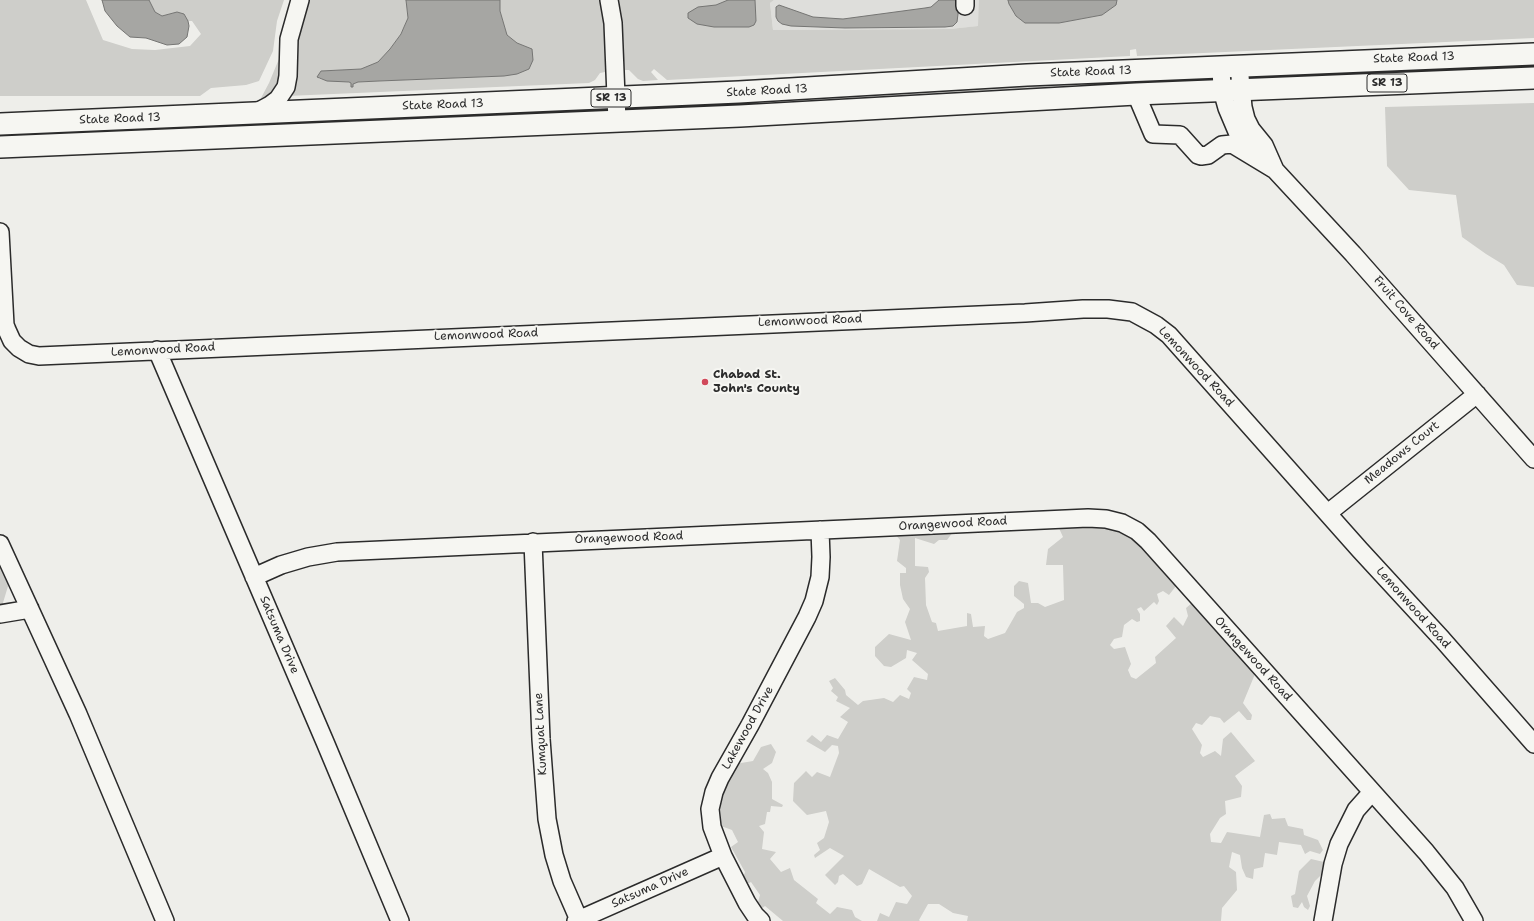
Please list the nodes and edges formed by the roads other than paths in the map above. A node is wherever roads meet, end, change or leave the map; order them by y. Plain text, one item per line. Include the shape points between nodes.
1 (300, 0) edge
2 (609, 0) edge
3 (1534, 54) edge
4 (1230, 67) junction
5 (1534, 78) edge
6 (1231, 90) junction
7 (1136, 94) junction
8 (616, 98) junction
9 (255, 113) junction
10 (617, 121) junction
11 (0, 124) edge
12 (0, 147) edge
13 (1252, 157) junction
14 (1275, 170) junction
15 (0, 232) edge
16 (157, 350) junction
17 (1477, 394) junction
18 (1534, 458) edge
19 (1328, 513) junction
20 (820, 530) junction
21 (533, 542) junction
22 (0, 544) edge
23 (254, 577) junction
24 (30, 609) junction
25 (0, 614) edge
26 (1534, 744) edge
27 (1372, 792) junction
28 (723, 856) junction
29 (577, 920) edge
30 (165, 921) edge
31 (400, 921) edge
32 (761, 921) edge
33 (1323, 921) edge
34 (1474, 921) edge

1 - 9 street via 289,39 286,87 278,99
2 - 8 street via 613,23
3 - 4 main road, State Road 13 / SR 13
4 - 6 street, Fruit Cove Road
4 - 8 main road, State Road 13 / SR 13
5 - 6 main road, State Road 13 / SR 13
6 - 7 main road, State Road 13 / SR 13
6 - 13 street, Fruit Cove Road via 1230,119
6 - 14 street, Fruit Cove Road via 1251,129 1264,145
7 - 10 main road, State Road 13 / SR 13
7 - 13 street via 1153,134 1180,135 1201,156 1208,155 1222,145 1232,144
8 - 9 main road, State Road 13 / SR 13
8 - 10 street
9 - 11 main road, State Road 13 / SR 13
10 - 12 main road, State Road 13 / SR 13
13 - 14 street, Fruit Cove Road
14 - 17 street, Fruit Cove Road
15 - 16 street, Lemonwood Road via 5,324 12,341 19,348 39,356
16 - 19 street, Lemonwood Road via 1083,309 1132,312 1169,335
16 - 23 street, Satsuma Drive
17 - 18 street, Fruit Cove Road
17 - 19 street, Meadows Court
19 - 26 street, Lemonwood Road
20 - 21 street, Orangewood Road
20 - 27 street, Orangewood Road via 1088,518 1122,523 1148,541
20 - 28 street, Lakewood Drive via 820,577 811,606 714,792 710,809 712,827
21 - 23 street, Orangewood Road via 337,552 280,565
21 - 29 street, Kumquat Lane via 547,819 554,855
22 - 24 street
23 - 31 street, Satsuma Drive
24 - 25 street
24 - 30 street via 78,714
27 - 33 street via 1356,810 1339,844
27 - 34 street, Orangewood Road via 1455,888
28 - 29 street, Satsuma Drive
28 - 32 street, Lakewood Drive via 747,903

